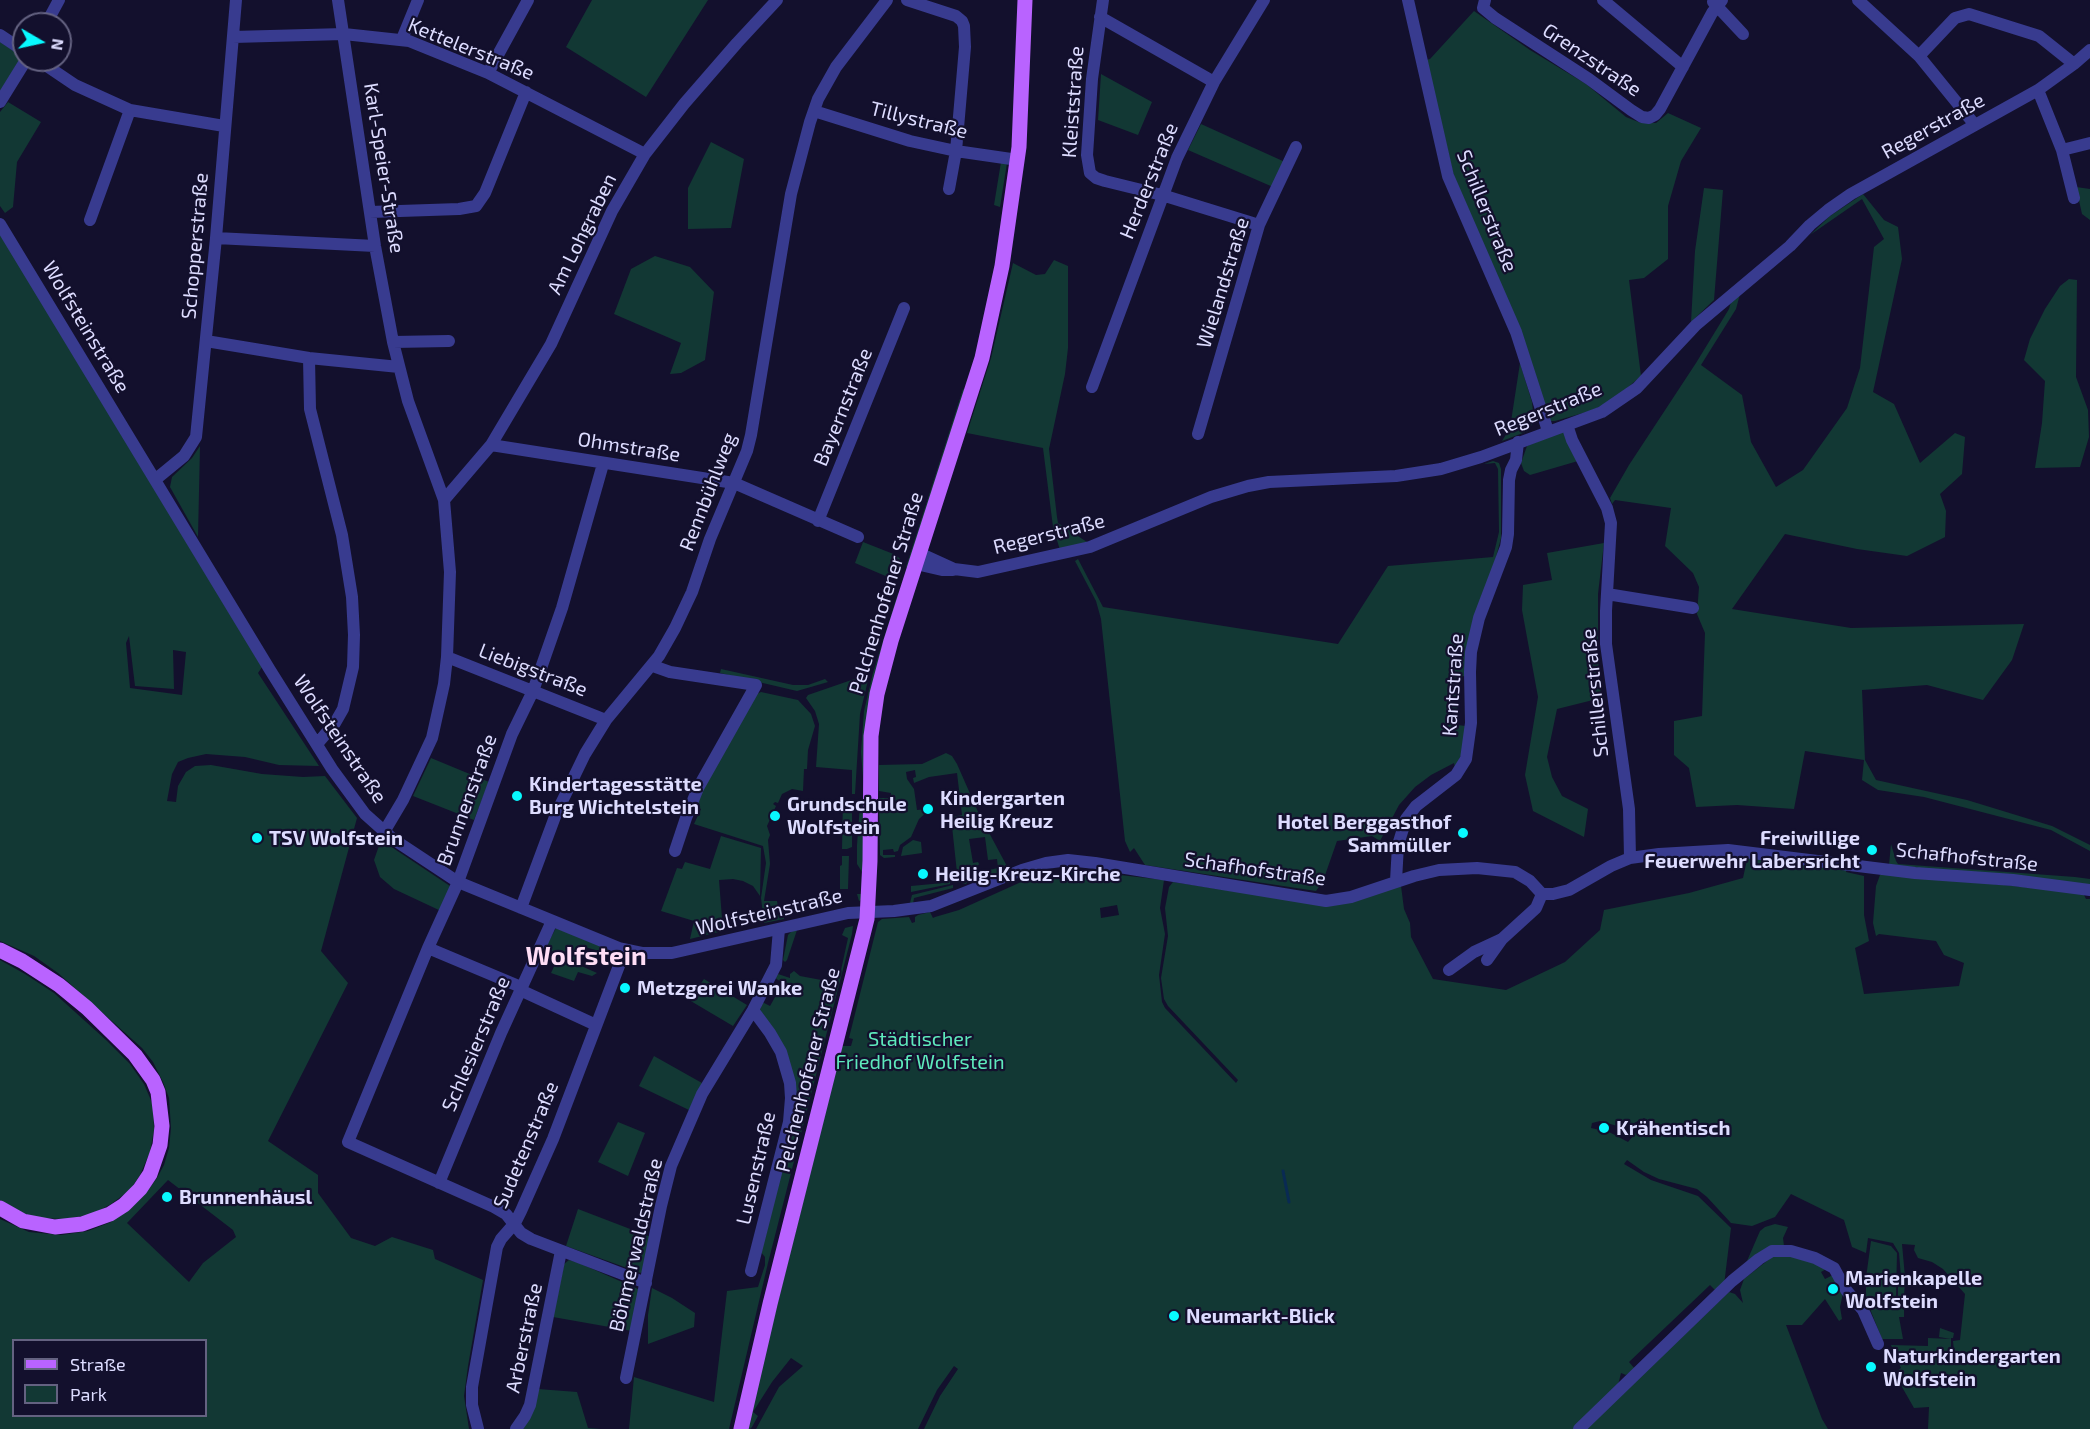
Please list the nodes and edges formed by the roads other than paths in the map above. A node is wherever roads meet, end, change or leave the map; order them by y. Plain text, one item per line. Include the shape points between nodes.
1 (236, 0) edge
2 (338, 0) edge
3 (418, 0) edge
4 (528, 0) edge
5 (777, 0) edge
6 (887, 0) edge
7 (907, 0) edge
8 (1025, 0) edge
9 (1103, 0) edge
10 (1264, 0) edge
11 (1408, 0) edge
12 (1603, 0) edge
13 (1860, 1) edge
14 (1484, 2) edge
15 (1717, 2) edge
16 (1100, 17) junction
17 (344, 34) junction
18 (1743, 34) dead end
19 (232, 37) junction
20 (402, 39) junction
21 (2090, 50) edge
22 (1919, 56) junction
23 (2074, 64) junction
24 (1683, 67) junction
25 (19, 72) edge
26 (56, 72) edge
27 (488, 73) junction
28 (1214, 82) junction
29 (2038, 90) junction
30 (526, 92) junction
31 (0, 102) edge
32 (130, 110) junction
33 (814, 111) junction
34 (224, 126) junction
35 (1975, 126) junction
36 (2090, 143) edge
37 (1296, 147) dead end
38 (2062, 150) junction
39 (956, 151) junction
40 (645, 154) junction
41 (1018, 160) junction
42 (949, 189) dead end
43 (1162, 195) junction
44 (2074, 198) dead end
45 (370, 212) junction
46 (90, 220) dead end
47 (0, 224) edge
48 (1259, 225) junction
49 (216, 238) junction
50 (375, 246) junction
51 (903, 308) dead end
52 (206, 340) junction
53 (448, 341) dead end
54 (393, 342) junction
55 (309, 358) junction
56 (399, 367) junction
57 (1092, 387) dead end
58 (1567, 425) junction
59 (1548, 431) junction
60 (1198, 434) dead end
61 (1518, 442) junction
62 (491, 445) junction
63 (1504, 448) junction
64 (603, 464) junction
65 (1511, 470) junction
66 (156, 479) junction
67 (734, 483) junction
68 (444, 500) junction
69 (818, 521) junction
70 (858, 537) dead end
71 (917, 559) junction
72 (1607, 594) junction
73 (1693, 608) dead end
74 (447, 657) junction
75 (653, 666) junction
76 (533, 691) junction
77 (606, 720) junction
78 (316, 744) junction
79 (384, 832) junction
80 (675, 851) dead end
81 (1630, 858) junction
82 (1396, 881) junction
83 (458, 882) junction
84 (2090, 890) edge
85 (1542, 894) junction
86 (521, 908) junction
87 (868, 912) junction
88 (552, 921) junction
89 (779, 929) junction
90 (1502, 939) junction
91 (428, 948) junction
92 (0, 950) edge
93 (625, 950) junction
94 (1487, 960) dead end
95 (1449, 970) dead end
96 (520, 988) junction
97 (753, 1010) junction
98 (596, 1025) junction
99 (439, 1183) junction
100 (0, 1208) edge
101 (514, 1223) junction
102 (561, 1251) junction
103 (751, 1271) dead end
104 (646, 1283) junction
105 (1878, 1344) dead end
106 (626, 1378) dead end
107 (478, 1429) edge
108 (516, 1429) edge
109 (741, 1429) edge
110 (1579, 1429) edge

1 - 19 street, Schopperstraße
2 - 17 street, Karl-Speier-Straße
3 - 20 street
4 - 27 street
5 - 40 street, Am Lohgraben
6 - 33 street, Rennbühlweg via 836,67
7 - 39 street via 962,21 965,47
8 - 41 main road, Pelchenhofener Straße
9 - 16 street, Kleiststraße
10 - 28 street, Herderstraße
11 - 59 street, Schillerstraße via 1448,176 1516,332
12 - 24 street
13 - 22 street
14 - 24 street, Grenzstraße via 1486,12 1642,117 1655,115
15 - 18 street
15 - 24 street
16 - 28 street
16 - 43 street, Kleiststraße via 1088,168 1096,178
17 - 19 street, Kettelerstraße
17 - 20 street, Kettelerstraße
17 - 45 street, Karl-Speier-Straße
19 - 34 street, Schopperstraße
20 - 27 street, Kettelerstraße
21 - 23 street, Regerstraße
22 - 23 street via 1955,18 1969,14 2039,36
22 - 35 street
23 - 29 street, Regerstraße
25 - 31 street
26 - 32 street
27 - 30 street, Kettelerstraße
28 - 43 street, Herderstraße
29 - 35 street, Regerstraße
29 - 38 street
30 - 40 street, Kettelerstraße
30 - 45 street via 485,193 476,206
32 - 34 street
32 - 46 street
33 - 39 street, Tillystraße
33 - 67 street, Rennbühlweg via 791,194 755,417
34 - 49 street, Schopperstraße
35 - 58 street, Regerstraße via 1837,204 1696,325 1637,388 1611,407
36 - 38 street
37 - 48 street, Wielandstraße
38 - 44 street
39 - 41 street, Tillystraße
39 - 42 street
40 - 62 street, Am Lohgraben via 612,211 551,344
41 - 71 main road, Pelchenhofener Straße via 1002,266 982,358
43 - 48 street, Kleiststraße
43 - 57 street, Herderstraße
45 - 50 street, Karl-Speier-Straße
47 - 66 street, Wolfsteinstraße
48 - 60 street, Wielandstraße
49 - 50 street
49 - 52 street, Schopperstraße
50 - 54 street, Karl-Speier-Straße
51 - 69 street, Bayernstraße
52 - 55 street
52 - 66 street, Schopperstraße via 196,437 184,456
53 - 54 street
54 - 56 street, Karl-Speier-Straße
55 - 56 street
55 - 78 street via 310,409 342,536 354,635 353,667 343,709
56 - 68 street, Karl-Speier-Straße
58 - 59 street, Regerstraße
58 - 72 street, Schillerstraße via 1610,517
59 - 61 street, Regerstraße
61 - 63 street, Regerstraße
61 - 65 street, Kantstraße
62 - 64 street, Ohmstraße
62 - 68 street, Am Lohgraben
63 - 65 street, Kantstraße via 1504,460
63 - 71 street, Regerstraße via 1416,474 1248,486 1070,553 978,572
64 - 67 street, Ohmstraße
64 - 76 street, Brunnenstraße via 562,608
65 - 82 street, Kantstraße via 1506,547 1479,618 1471,652 1471,723 1466,759 1456,776 1425,798 1406,819 1398,845
66 - 78 street, Wolfsteinstraße
67 - 69 street, Ohmstraße
67 - 75 street, Rennbühlweg via 684,611
68 - 74 street, Karl-Speier-Straße via 450,572
69 - 70 street, Ohmstraße
71 - 87 main road, Pelchenhofener Straße via 888,650 873,717
72 - 73 street
72 - 81 street, Schillerstraße via 1607,655 1629,809
74 - 76 street, Liebigstraße
74 - 79 street, Karl-Speier-Straße via 432,738
75 - 77 street, Rennbühlweg
75 - 80 street via 756,685 698,788
76 - 77 street, Liebigstraße
76 - 83 street, Brunnenstraße via 512,734
77 - 86 street, Rennbühlweg via 556,814
78 - 79 street, Wolfsteinstraße via 365,814
79 - 83 street, Wolfsteinstraße
81 - 84 street, Schafhofstraße via 1739,850
81 - 85 street, Schafhofstraße via 1564,892
82 - 85 street, Schafhofstraße via 1439,870 1487,868 1523,876
82 - 87 street, Schafhofstraße via 1352,897 1326,901 1068,860 1030,867 931,906
83 - 86 street, Wolfsteinstraße
83 - 91 street, Brunnenstraße
85 - 90 street via 1536,908
86 - 88 street, Wolfsteinstraße
87 - 89 street, Wolfsteinstraße
87 - 109 main road, Pelchenhofener Straße
88 - 93 street, Wolfsteinstraße
88 - 96 street, Schlesierstraße
89 - 93 street, Wolfsteinstraße via 672,953
89 - 97 street, Böhmerwaldstraße via 776,966
90 - 94 street
90 - 95 street
91 - 96 street
91 - 99 street, Brunnenstraße via 348,1142
92 - 100 main road via 59,985 135,1055 158,1092 162,1126 150,1174 124,1205 110,1214 82,1224 55,1227 23,1221
93 - 98 street, Sudetenstraße
96 - 98 street
96 - 99 street, Schlesierstraße
97 - 103 street, Lusenstraße via 781,1052 791,1104
97 - 104 street, Böhmerwaldstraße via 702,1094 678,1146 666,1183
98 - 101 street, Sudetenstraße via 553,1139
99 - 101 street via 494,1207
101 - 102 street via 525,1236
101 - 107 street, Sudetenstraße via 501,1239 494,1259 472,1387
102 - 104 street
102 - 108 street, Arberstraße via 530,1405
104 - 106 street, Böhmerwaldstraße
105 - 110 street via 1863,1310 1829,1264 1778,1250 1745,1270

